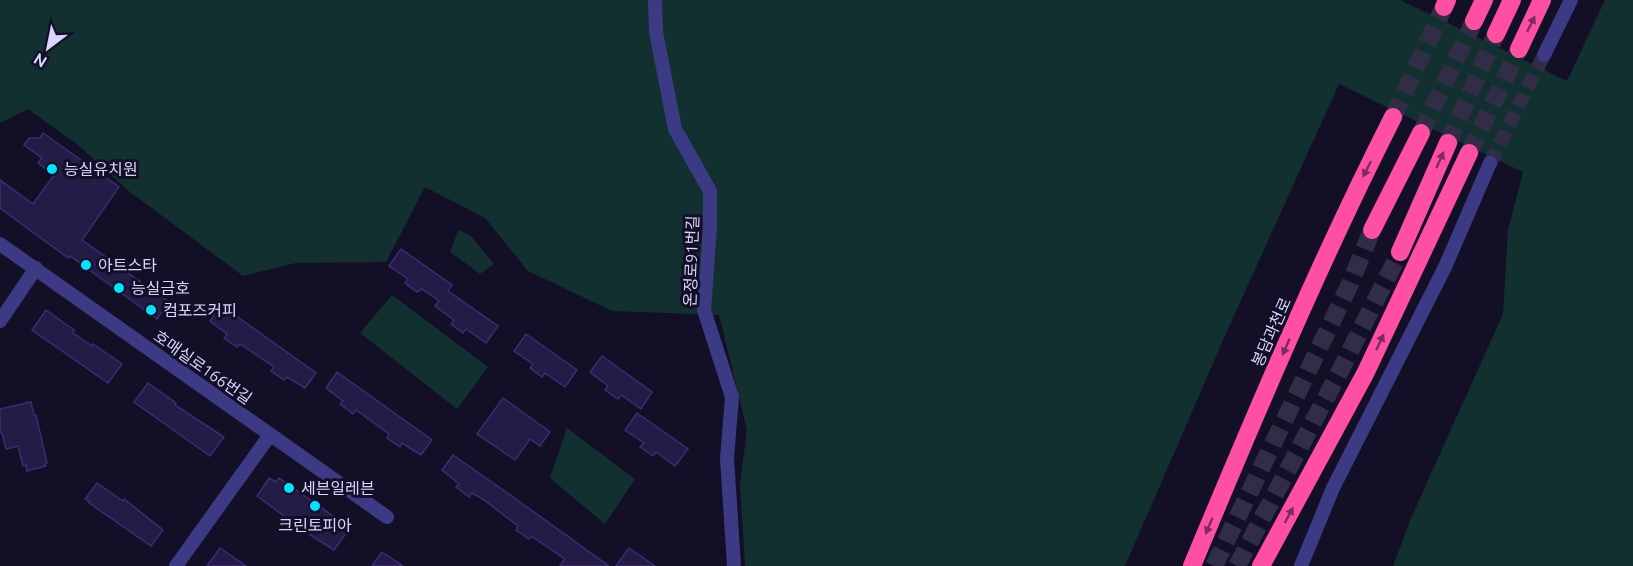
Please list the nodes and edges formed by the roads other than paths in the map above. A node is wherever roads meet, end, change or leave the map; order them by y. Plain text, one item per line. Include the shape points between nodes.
1 (655, 0) edge
2 (1484, 0) edge
3 (1512, 0) edge
4 (1542, 0) edge
5 (1571, 0) edge
6 (1474, 21) tunnel mouth
7 (1496, 34) tunnel mouth
8 (1519, 49) tunnel mouth
9 (1544, 55) tunnel mouth
10 (1393, 117) tunnel mouth
11 (1421, 133) tunnel mouth
12 (1448, 143) tunnel mouth
13 (1469, 153) tunnel mouth
14 (1490, 163) tunnel mouth
15 (1372, 230) tunnel mouth
16 (0, 244) edge
17 (1400, 252) tunnel mouth
18 (36, 268) junction
19 (0, 321) edge
20 (270, 435) junction
21 (387, 517) dead end
22 (176, 566) edge
23 (734, 566) edge
24 (1192, 566) edge
25 (1261, 566) edge
26 (1301, 566) edge

1 - 23 street, 온정로91번길 via 656,32 675,129 710,191 704,310 732,397 727,458
2 - 6 highway
3 - 7 highway
8 -> 4 highway
5 - 9 street
10 -> 24 highway, 봉담과천로 via 1320,270
11 - 15 highway
17 -> 12 highway
25 -> 13 highway via 1366,372
14 - 26 street via 1445,267 1333,488
16 - 18 street, 호매실로166번길
18 - 19 street
18 - 20 street, 호매실로166번길
20 - 21 street, 호매실로166번길
20 - 22 street

